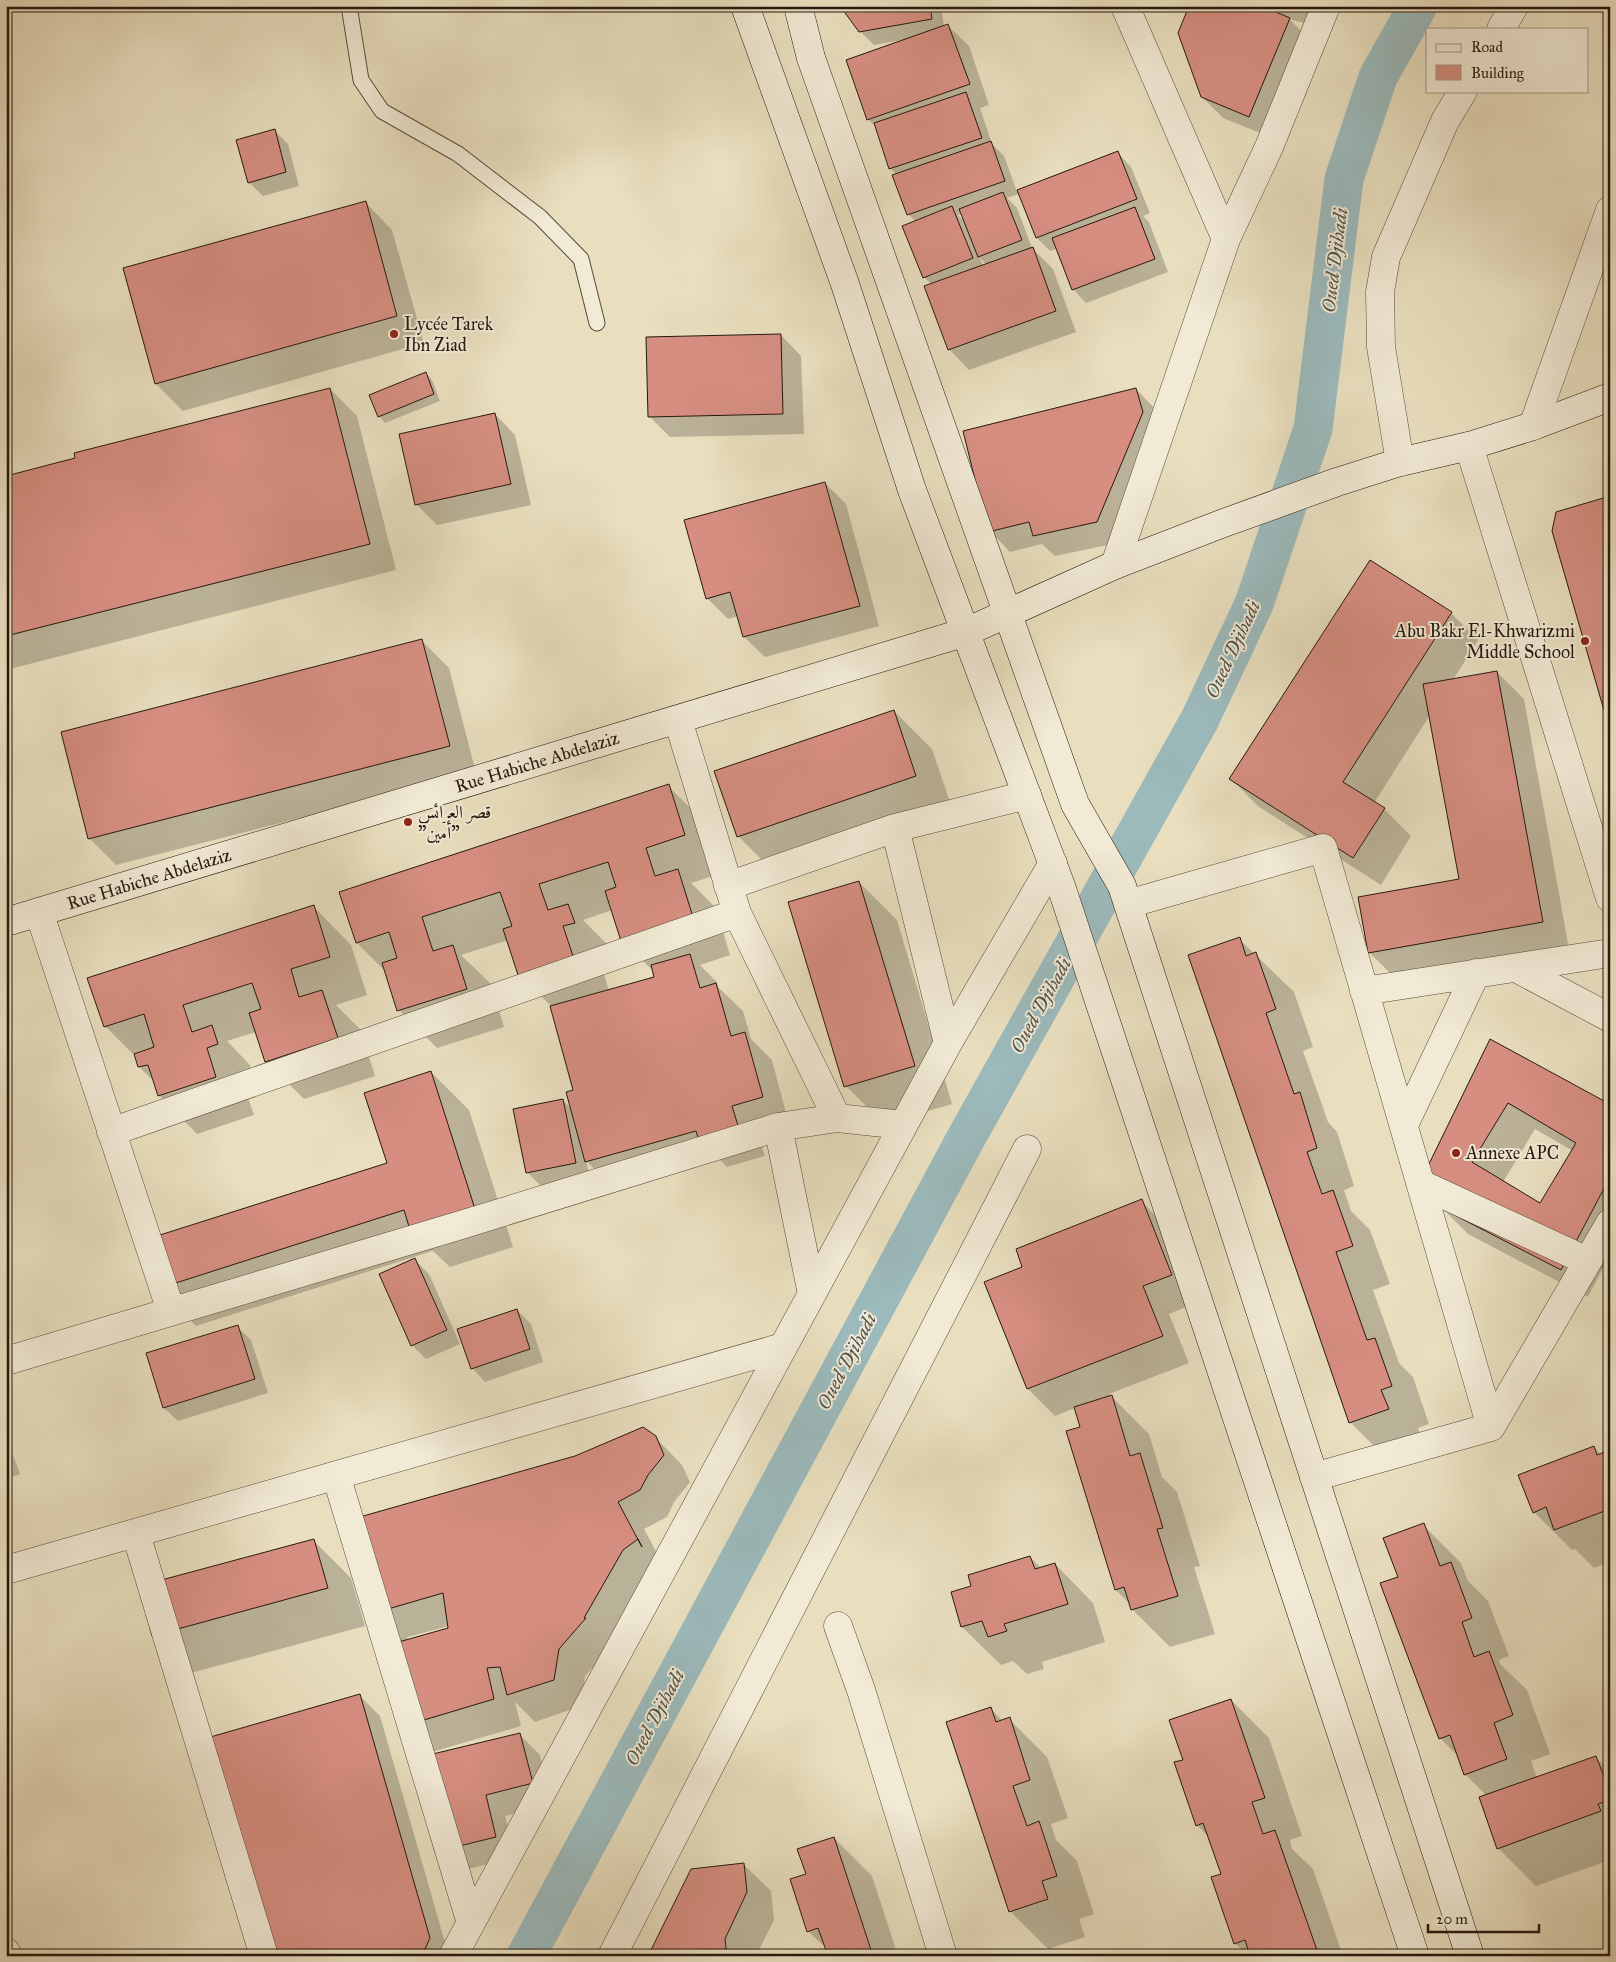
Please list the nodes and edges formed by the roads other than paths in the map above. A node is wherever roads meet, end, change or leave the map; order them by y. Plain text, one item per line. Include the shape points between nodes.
1 (349, 6) edge
2 (745, 6) edge
3 (798, 6) edge
4 (1125, 6) edge
5 (1326, 6) edge
6 (1514, 6) edge
7 (1502, 28) edge
8 (1462, 92) edge
9 (1610, 210) edge
10 (1226, 239) junction
11 (598, 323) dead end
12 (1610, 397) edge
13 (1533, 426) junction
14 (1469, 446) junction
15 (1400, 462) junction
16 (1115, 565) junction
17 (1007, 612) junction
18 (966, 632) junction
19 (678, 720) junction
20 (1027, 795) junction
21 (895, 828) junction
22 (1057, 874) junction
23 (728, 886) junction
24 (1125, 895) junction
25 (1610, 898) edge
26 (39, 912) junction
27 (737, 912) junction
28 (6, 922) edge
29 (1610, 953) edge
30 (1516, 968) junction
31 (1476, 973) junction
32 (1364, 991) junction
33 (1610, 1018) edge
34 (948, 1043) junction
35 (837, 1118) junction
36 (903, 1125) junction
37 (1404, 1125) junction
38 (778, 1127) junction
39 (111, 1132) junction
40 (1027, 1149) dead end
41 (1421, 1184) junction
42 (1610, 1223) edge
43 (1588, 1261) junction
44 (812, 1294) junction
45 (171, 1311) junction
46 (783, 1347) junction
47 (6, 1362) edge
48 (1491, 1427) junction
49 (336, 1475) junction
50 (1314, 1477) junction
51 (136, 1534) junction
52 (6, 1570) edge
53 (838, 1626) dead end
54 (471, 1923) junction
55 (264, 1956) edge
56 (453, 1956) edge
57 (612, 1956) edge
58 (943, 1956) edge
59 (1415, 1956) edge
60 (1470, 1956) edge

1 - 11 lane via 361,80 382,111 458,154 540,217 581,259
2 - 18 street via 845,284 912,490
3 - 17 street via 811,58
4 - 10 street
5 - 10 street via 1269,147
6 - 7 street
8 - 15 street via 1446,121 1386,257 1380,292 1381,347
9 - 13 street
10 - 16 street
12 - 13 street, Rue Habiche Abdelaziz
13 - 14 street, Rue Habiche Abdelaziz
14 - 15 street, Rue Habiche Abdelaziz
14 - 25 street
15 - 16 street, Rue Habiche Abdelaziz via 1337,482
16 - 17 street, Rue Habiche Abdelaziz
17 - 18 street, Rue Habiche Abdelaziz
17 - 24 street via 1075,804
18 - 19 street, Rue Habiche Abdelaziz
18 - 20 street
19 - 23 street
19 - 26 street, Rue Habiche Abdelaziz
20 - 21 street
20 - 22 street
21 - 23 street
21 - 34 street
22 - 34 street
22 - 59 street
23 - 27 street
24 - 32 street via 1323,848
24 - 50 street
26 - 28 street, Rue Habiche Abdelaziz
26 - 39 street
27 - 35 street
27 - 39 street
29 - 30 street
30 - 31 street
30 - 33 street
31 - 32 street
31 - 37 street
32 - 37 street
34 - 36 street
35 - 36 street
35 - 38 street
36 - 44 street
37 - 41 street
38 - 44 street
38 - 45 street
39 - 45 street
40 - 57 street
41 - 43 street
41 - 48 street
42 - 43 street
43 - 48 street
44 - 46 street
45 - 47 street
46 - 49 street
46 - 54 street
48 - 50 street
49 - 51 street
49 - 54 street
50 - 60 street
51 - 52 street
51 - 55 street
53 - 58 street via 861,1690
54 - 56 street

